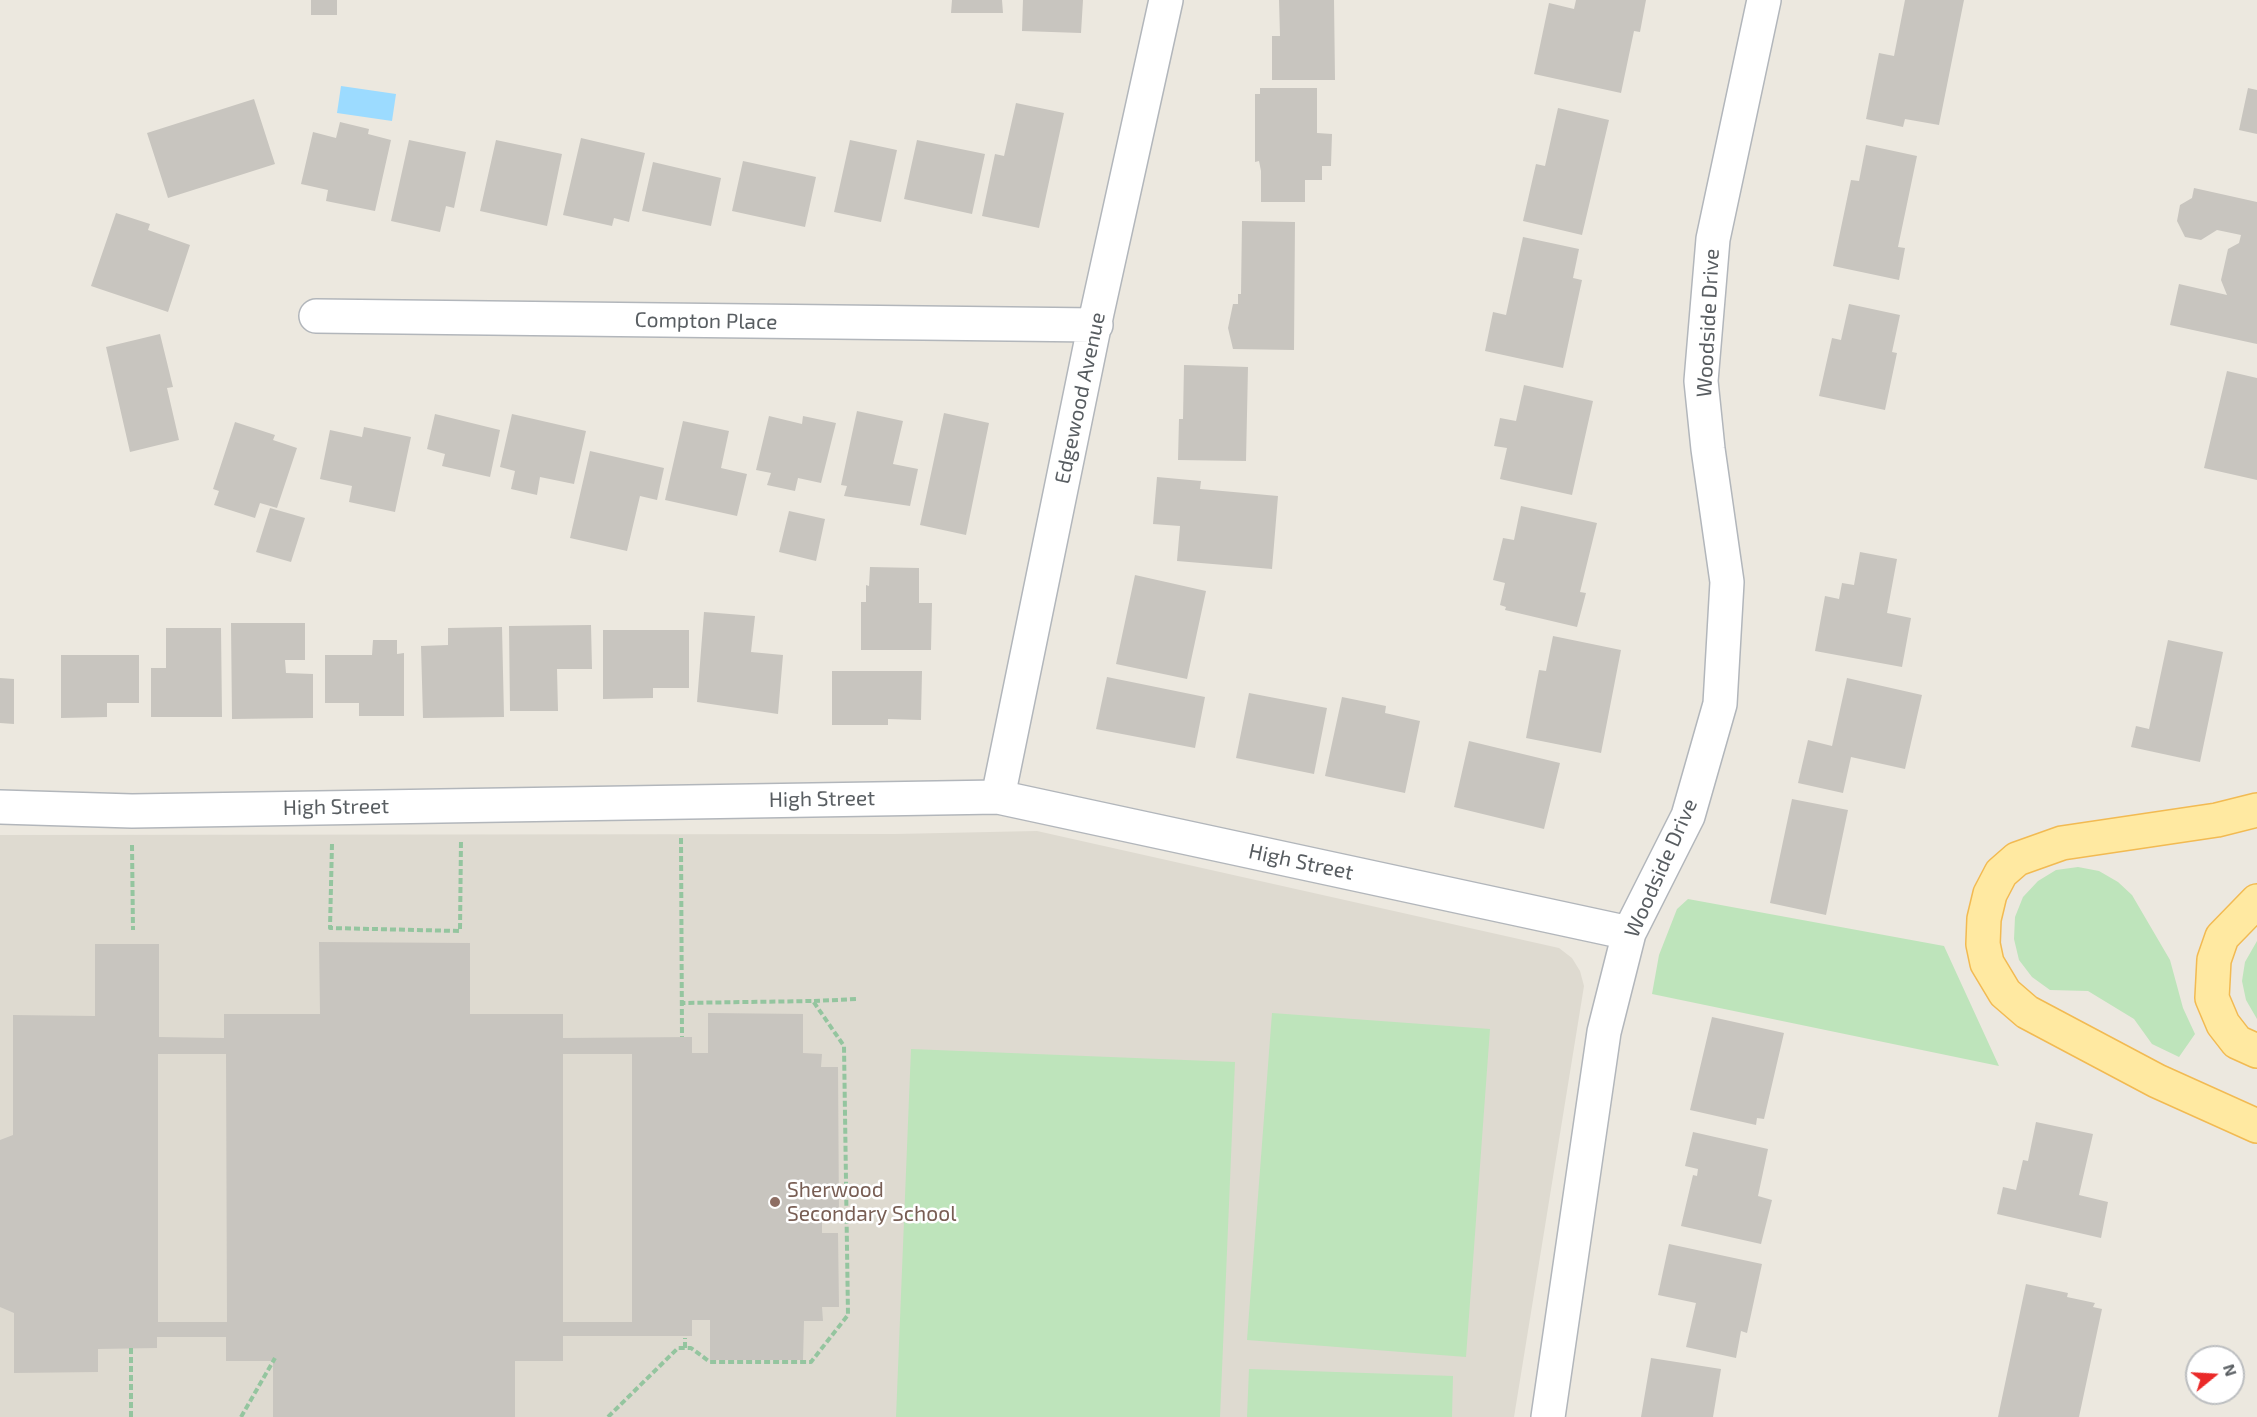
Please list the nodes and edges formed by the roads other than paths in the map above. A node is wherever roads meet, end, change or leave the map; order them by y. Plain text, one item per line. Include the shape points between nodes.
1 (1166, 0) edge
2 (1764, 0) edge
3 (316, 316) dead end
4 (1095, 325) junction
5 (998, 797) junction
6 (0, 807) edge
7 (2257, 810) edge
8 (2257, 901) edge
9 (1629, 933) junction
10 (2257, 1051) edge
11 (2257, 1126) edge
12 (1548, 1417) edge

1 - 4 street, Edgewood Avenue
2 - 9 street, Woodside Drive via 1713,239 1701,381 1727,582 1720,704 1688,816
3 - 4 street, Compton Place
4 - 5 street, Edgewood Avenue
5 - 6 street, High Street via 132,811
5 - 9 street, High Street
7 - 11 main road via 2217,820 2062,843 2017,859 2001,873 1990,894 1983,944 1987,963 2005,993 2026,1012 2157,1081
8 - 10 main road via 2222,937 2214,960 2211,998 2237,1042
9 - 12 street, Woodside Drive via 1604,1032

